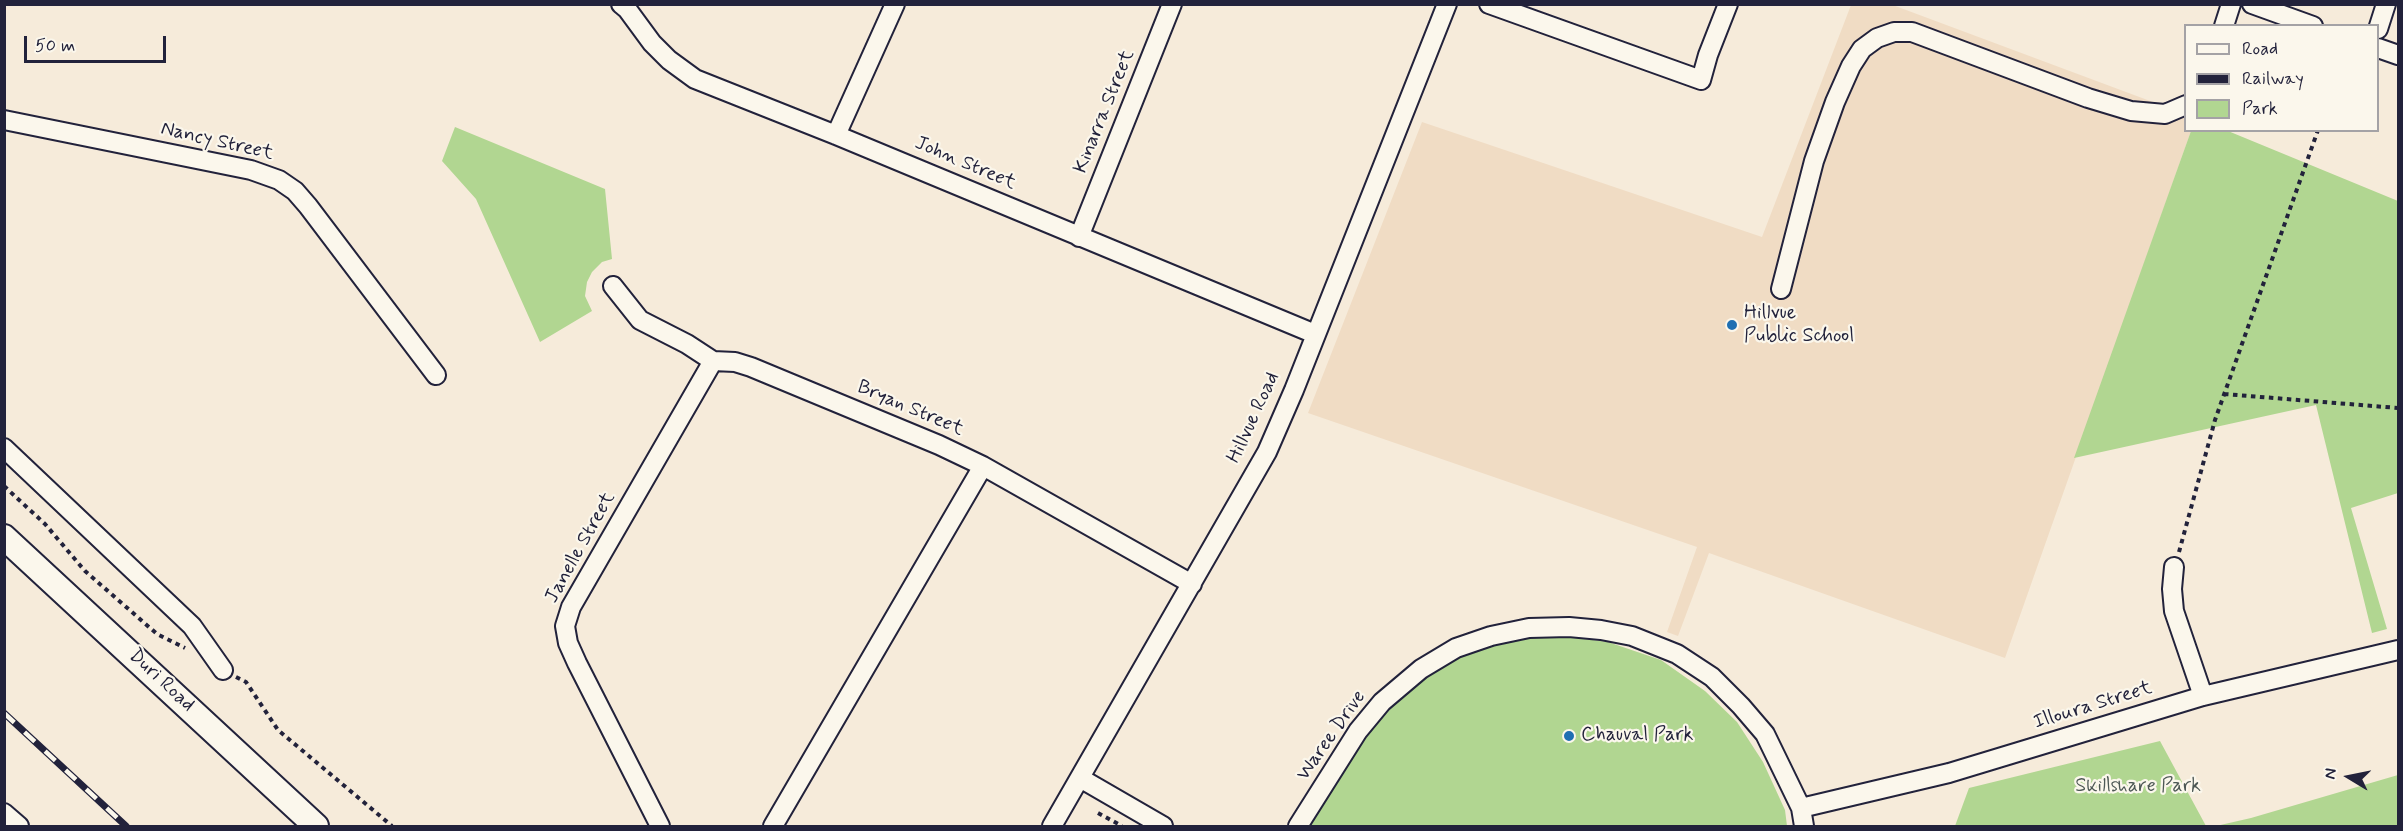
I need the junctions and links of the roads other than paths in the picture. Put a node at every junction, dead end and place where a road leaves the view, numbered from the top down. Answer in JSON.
{"nodes":[{"id":1,"x":895,"y":4,"type":"edge"},
{"id":2,"x":1172,"y":4,"type":"edge"},
{"id":3,"x":1447,"y":4,"type":"edge"},
{"id":4,"x":1489,"y":4,"type":"edge"},
{"id":5,"x":1728,"y":4,"type":"edge"},
{"id":6,"x":2231,"y":4,"type":"edge"},
{"id":7,"x":2253,"y":4,"type":"edge"},
{"id":8,"x":2386,"y":4,"type":"edge"},
{"id":9,"x":626,"y":6,"type":"edge"},
{"id":10,"x":2225,"y":24,"type":"edge"},
{"id":11,"x":2308,"y":24,"type":"edge"},
{"id":12,"x":2379,"y":26,"type":"edge"},
{"id":13,"x":2379,"y":48,"type":"edge"},
{"id":14,"x":2398,"y":55,"type":"edge"},
{"id":15,"x":2184,"y":106,"type":"edge"},
{"id":16,"x":4,"y":120,"type":"edge"},
{"id":17,"x":836,"y":135,"type":"junction"},
{"id":18,"x":1079,"y":237,"type":"junction"},
{"id":19,"x":613,"y":286,"type":"dead end"},
{"id":20,"x":1781,"y":289,"type":"dead end"},
{"id":21,"x":1315,"y":334,"type":"junction"},
{"id":22,"x":713,"y":361,"type":"junction"},
{"id":23,"x":436,"y":375,"type":"dead end"},
{"id":24,"x":4,"y":448,"type":"edge"},
{"id":25,"x":983,"y":466,"type":"junction"},
{"id":26,"x":4,"y":537,"type":"edge"},
{"id":27,"x":2174,"y":567,"type":"road end"},
{"id":28,"x":1192,"y":584,"type":"junction"},
{"id":29,"x":2398,"y":650,"type":"edge"},
{"id":30,"x":223,"y":670,"type":"road end"},
{"id":31,"x":2203,"y":696,"type":"junction"},
{"id":32,"x":1080,"y":778,"type":"junction"},
{"id":33,"x":1801,"y":808,"type":"junction"},
{"id":34,"x":4,"y":813,"type":"edge"},
{"id":35,"x":19,"y":826,"type":"edge"},
{"id":36,"x":316,"y":826,"type":"edge"},
{"id":37,"x":660,"y":826,"type":"edge"},
{"id":38,"x":772,"y":826,"type":"edge"},
{"id":39,"x":1052,"y":826,"type":"edge"},
{"id":40,"x":1162,"y":826,"type":"edge"},
{"id":41,"x":1298,"y":826,"type":"edge"},
{"id":42,"x":1804,"y":826,"type":"edge"}],
"edges":[{"from":1,"to":17,"type":"street"},
{"from":2,"to":18,"type":"street","name":"Kinarra Street"},
{"from":3,"to":21,"type":"street","name":"Hillvue Road"},
{"from":4,"to":5,"type":"street"},
{"from":6,"to":10,"type":"street"},
{"from":7,"to":11,"type":"street"},
{"from":8,"to":12,"type":"street"},
{"from":9,"to":17,"type":"street","name":"John Street"},
{"from":13,"to":14,"type":"street"},
{"from":15,"to":20,"type":"street"},
{"from":16,"to":23,"type":"street","name":"Nancy Street"},
{"from":17,"to":18,"type":"street","name":"John Street"},
{"from":18,"to":21,"type":"street","name":"John Street"},
{"from":19,"to":22,"type":"street","name":"Bryan Street"},
{"from":21,"to":28,"type":"street","name":"Hillvue Road"},
{"from":22,"to":25,"type":"street","name":"Bryan Street"},
{"from":22,"to":37,"type":"street","name":"Janelle Street"},
{"from":24,"to":30,"type":"street"},
{"from":25,"to":28,"type":"street","name":"Bryan Street"},
{"from":25,"to":38,"type":"street"},
{"from":26,"to":36,"type":"main road","name":"Duri Road"},
{"from":27,"to":31,"type":"street"},
{"from":28,"to":32,"type":"street","name":"Hillvue Road"},
{"from":29,"to":31,"type":"street","name":"Illoura Street"},
{"from":31,"to":33,"type":"street","name":"Illoura Street"},
{"from":32,"to":39,"type":"street","name":"Hillvue Road"},
{"from":32,"to":40,"type":"street"},
{"from":33,"to":41,"type":"street","name":"Waree Drive"},
{"from":33,"to":42,"type":"street","name":"Waree Drive"},
{"from":34,"to":35,"type":"street"}]}
